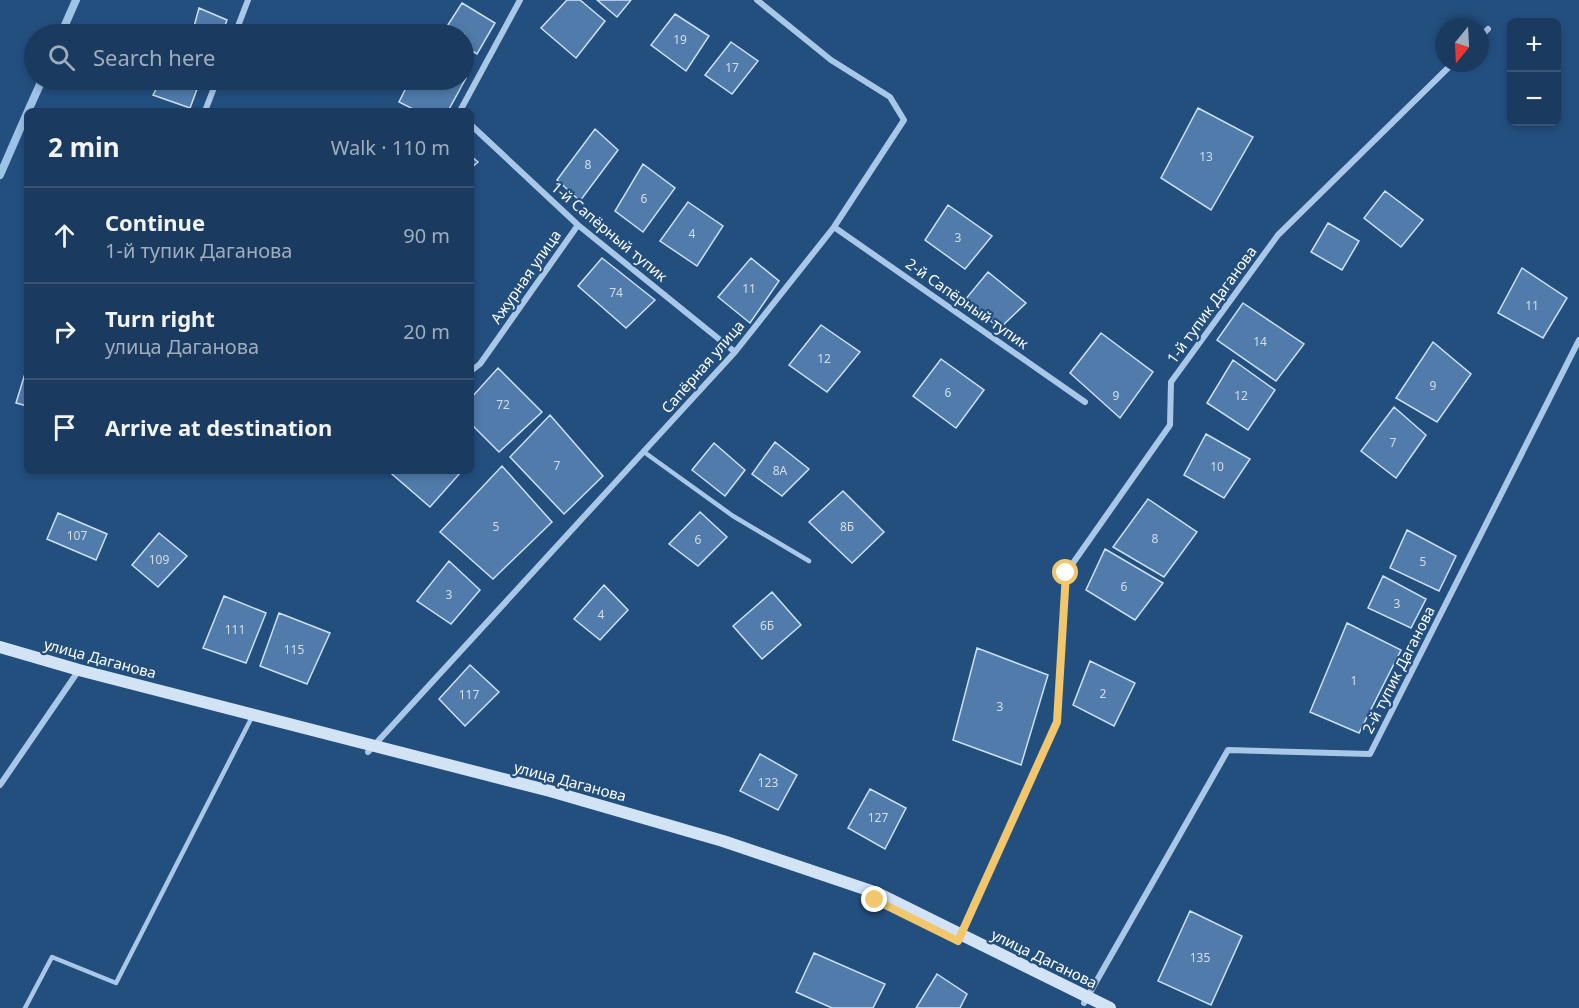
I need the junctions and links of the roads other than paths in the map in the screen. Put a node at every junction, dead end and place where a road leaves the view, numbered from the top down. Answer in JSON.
{"nodes":[{"id":1,"x":248,"y":0,"type":"edge"},
{"id":2,"x":520,"y":0,"type":"edge"},
{"id":3,"x":757,"y":0,"type":"edge"},
{"id":4,"x":239,"y":24,"type":"edge"},
{"id":5,"x":1444,"y":72,"type":"edge"},
{"id":6,"x":474,"y":85,"type":"edge"},
{"id":7,"x":213,"y":90,"type":"edge"},
{"id":8,"x":471,"y":90,"type":"edge"},
{"id":9,"x":206,"y":108,"type":"edge"},
{"id":10,"x":462,"y":108,"type":"edge"},
{"id":11,"x":474,"y":127,"type":"edge"},
{"id":12,"x":578,"y":225,"type":"junction"},
{"id":13,"x":834,"y":227,"type":"junction"},
{"id":14,"x":1579,"y":340,"type":"edge"},
{"id":15,"x":735,"y":352,"type":"junction"},
{"id":16,"x":474,"y":369,"type":"edge"},
{"id":17,"x":1085,"y":402,"type":"dead end"},
{"id":18,"x":644,"y":452,"type":"junction"},
{"id":19,"x":809,"y":561,"type":"dead end"},
{"id":20,"x":0,"y":647,"type":"edge"},
{"id":21,"x":0,"y":655,"type":"edge"},
{"id":22,"x":77,"y":674,"type":"junction"},
{"id":23,"x":252,"y":718,"type":"junction"},
{"id":24,"x":370,"y":749,"type":"junction"},
{"id":25,"x":0,"y":785,"type":"edge"},
{"id":26,"x":959,"y":938,"type":"junction"},
{"id":27,"x":1088,"y":1002,"type":"edge"},
{"id":28,"x":25,"y":1008,"type":"edge"},
{"id":29,"x":1110,"y":1008,"type":"edge"}],
"edges":[{"from":1,"to":4,"type":"street"},
{"from":2,"to":6,"type":"street"},
{"from":3,"to":13,"type":"street","name":"Сапёрная улица"},
{"from":5,"to":26,"type":"street","name":"1-й тупик Даганова"},
{"from":7,"to":9,"type":"street"},
{"from":8,"to":10,"type":"street"},
{"from":11,"to":12,"type":"street","name":"1-й Сапёрный тупик"},
{"from":12,"to":15,"type":"street","name":"1-й Сапёрный тупик"},
{"from":12,"to":16,"type":"street","name":"Ажурная улица"},
{"from":13,"to":15,"type":"street","name":"Сапёрная улица"},
{"from":13,"to":17,"type":"street","name":"2-й Сапёрный тупик"},
{"from":14,"to":27,"type":"street","name":"2-й тупик Даганова"},
{"from":15,"to":18,"type":"street","name":"Сапёрная улица"},
{"from":18,"to":19,"type":"lane"},
{"from":18,"to":24,"type":"street","name":"Сапёрная улица"},
{"from":20,"to":22,"type":"main road","name":"улица Даганова"},
{"from":21,"to":22,"type":"main road","name":"улица Даганова"},
{"from":22,"to":23,"type":"main road","name":"улица Даганова"},
{"from":22,"to":25,"type":"street"},
{"from":23,"to":24,"type":"main road","name":"улица Даганова"},
{"from":23,"to":28,"type":"lane"},
{"from":24,"to":26,"type":"main road","name":"улица Даганова"},
{"from":26,"to":27,"type":"main road","name":"улица Даганова"},
{"from":27,"to":29,"type":"main road","name":"улица Даганова"}]}
